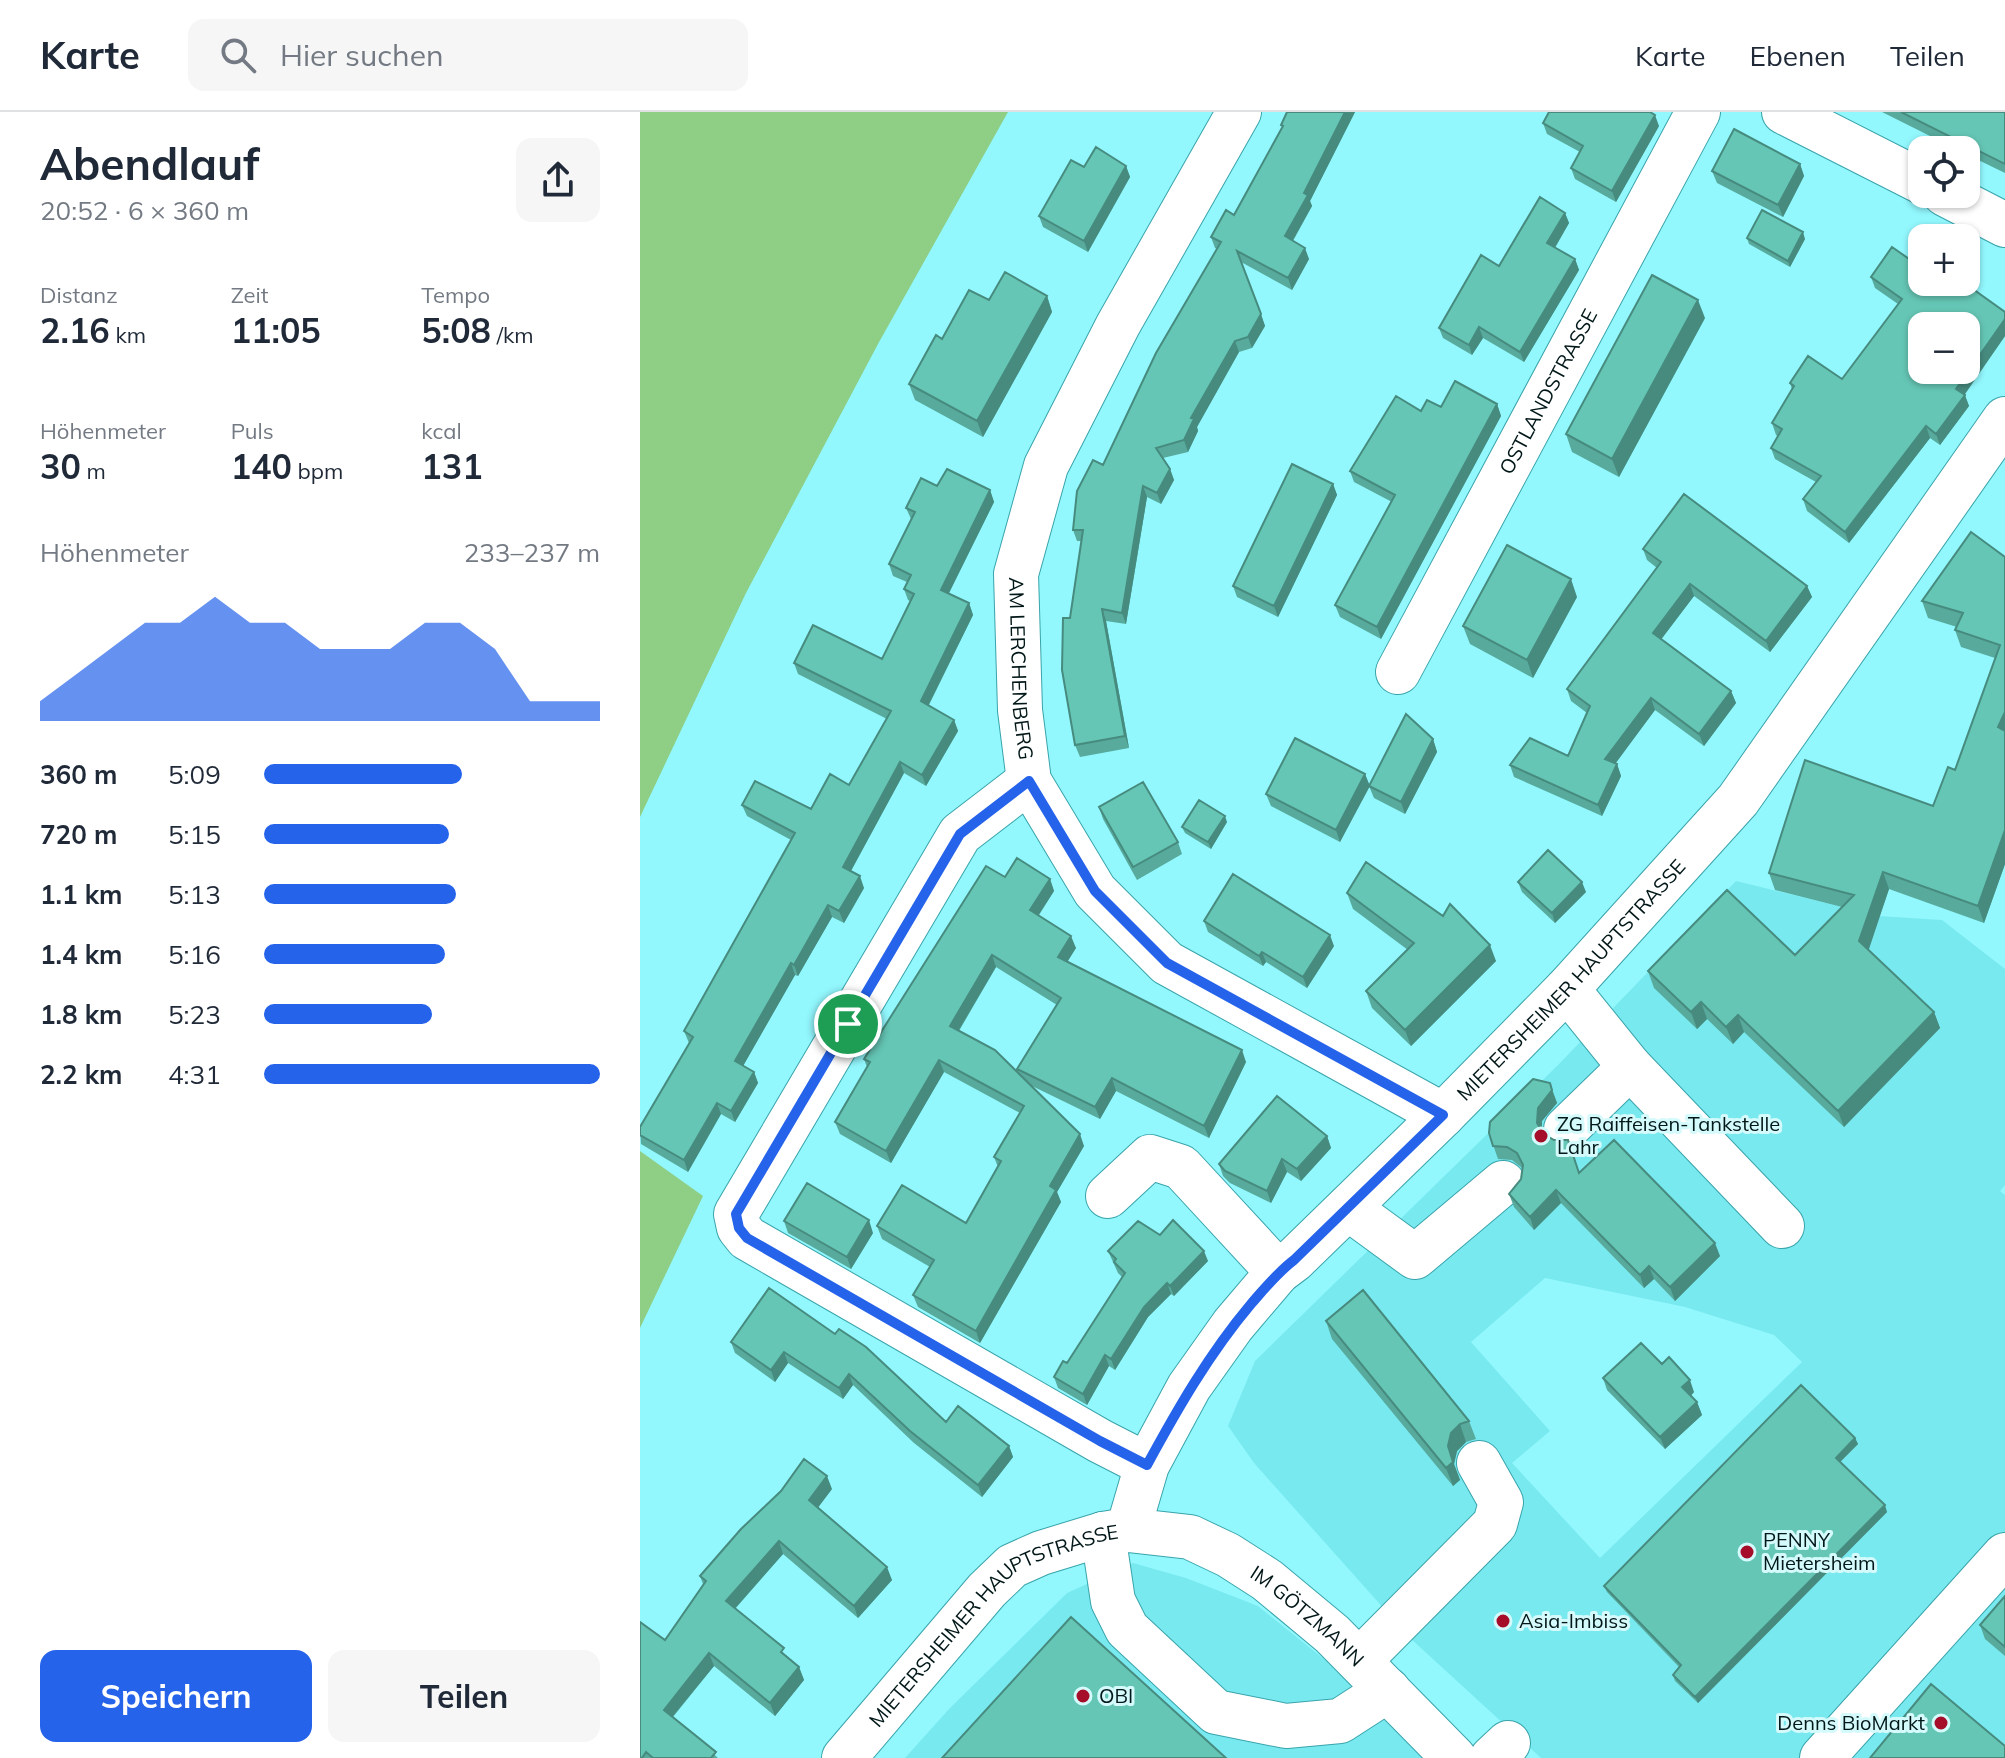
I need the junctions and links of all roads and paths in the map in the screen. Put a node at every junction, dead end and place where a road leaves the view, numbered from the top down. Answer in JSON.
{"nodes":[{"id":1,"x":1239,"y":112,"type":"edge"},
{"id":2,"x":1698,"y":112,"type":"edge"},
{"id":3,"x":1784,"y":112,"type":"edge"},
{"id":4,"x":1908,"y":175,"type":"edge"},
{"id":5,"x":1972,"y":208,"type":"edge"},
{"id":6,"x":2005,"y":225,"type":"edge"},
{"id":7,"x":2005,"y":419,"type":"edge"},
{"id":8,"x":1992,"y":460,"type":"edge"},
{"id":9,"x":1398,"y":672,"type":"dead end"},
{"id":10,"x":1029,"y":781,"type":"junction"},
{"id":11,"x":1567,"y":989,"type":"junction"},
{"id":12,"x":1630,"y":1067,"type":"junction"},
{"id":13,"x":1443,"y":1115,"type":"junction"},
{"id":14,"x":1574,"y":1134,"type":"dead end"},
{"id":15,"x":1108,"y":1196,"type":"dead end"},
{"id":16,"x":1497,"y":1199,"type":"dead end"},
{"id":17,"x":1348,"y":1208,"type":"junction"},
{"id":18,"x":1782,"y":1226,"type":"dead end"},
{"id":19,"x":1278,"y":1272,"type":"junction"},
{"id":20,"x":1479,"y":1463,"type":"dead end"},
{"id":21,"x":1147,"y":1465,"type":"junction"},
{"id":22,"x":1116,"y":1532,"type":"junction"},
{"id":23,"x":2005,"y":1555,"type":"edge"},
{"id":24,"x":1374,"y":1675,"type":"junction"},
{"id":25,"x":844,"y":1758,"type":"edge"},
{"id":26,"x":1454,"y":1758,"type":"edge"},
{"id":27,"x":1822,"y":1758,"type":"edge"}],
"edges":[{"from":1,"to":10,"type":"street","name":"AM LERCHENBERG"},
{"from":2,"to":9,"type":"street","name":"OSTLANDSTRASSE"},
{"from":3,"to":4,"type":"street"},
{"from":5,"to":6,"type":"street"},
{"from":7,"to":8,"type":"street","name":"MIETERSHEIMER HAUPTSTRASSE"},
{"from":8,"to":11,"type":"street","name":"MIETERSHEIMER HAUPTSTRASSE"},
{"from":10,"to":13,"type":"street","name":"AM LERCHENBERG"},
{"from":10,"to":21,"type":"street"},
{"from":11,"to":12,"type":"street"},
{"from":11,"to":13,"type":"street","name":"MIETERSHEIMER HAUPTSTRASSE"},
{"from":12,"to":14,"type":"street"},
{"from":12,"to":18,"type":"street"},
{"from":13,"to":17,"type":"street","name":"MIETERSHEIMER HAUPTSTRASSE"},
{"from":15,"to":19,"type":"street"},
{"from":16,"to":17,"type":"street"},
{"from":17,"to":19,"type":"street","name":"MIETERSHEIMER HAUPTSTRASSE"},
{"from":19,"to":21,"type":"street","name":"MIETERSHEIMER HAUPTSTRASSE"},
{"from":20,"to":24,"type":"street"},
{"from":21,"to":22,"type":"street","name":"MIETERSHEIMER HAUPTSTRASSE"},
{"from":22,"to":24,"type":"street","name":"IM GÖTZMANN"},
{"from":22,"to":24,"type":"street"},
{"from":22,"to":25,"type":"street","name":"MIETERSHEIMER HAUPTSTRASSE"},
{"from":23,"to":27,"type":"street"},
{"from":24,"to":26,"type":"street","name":"IM GÖTZMANN"}]}
